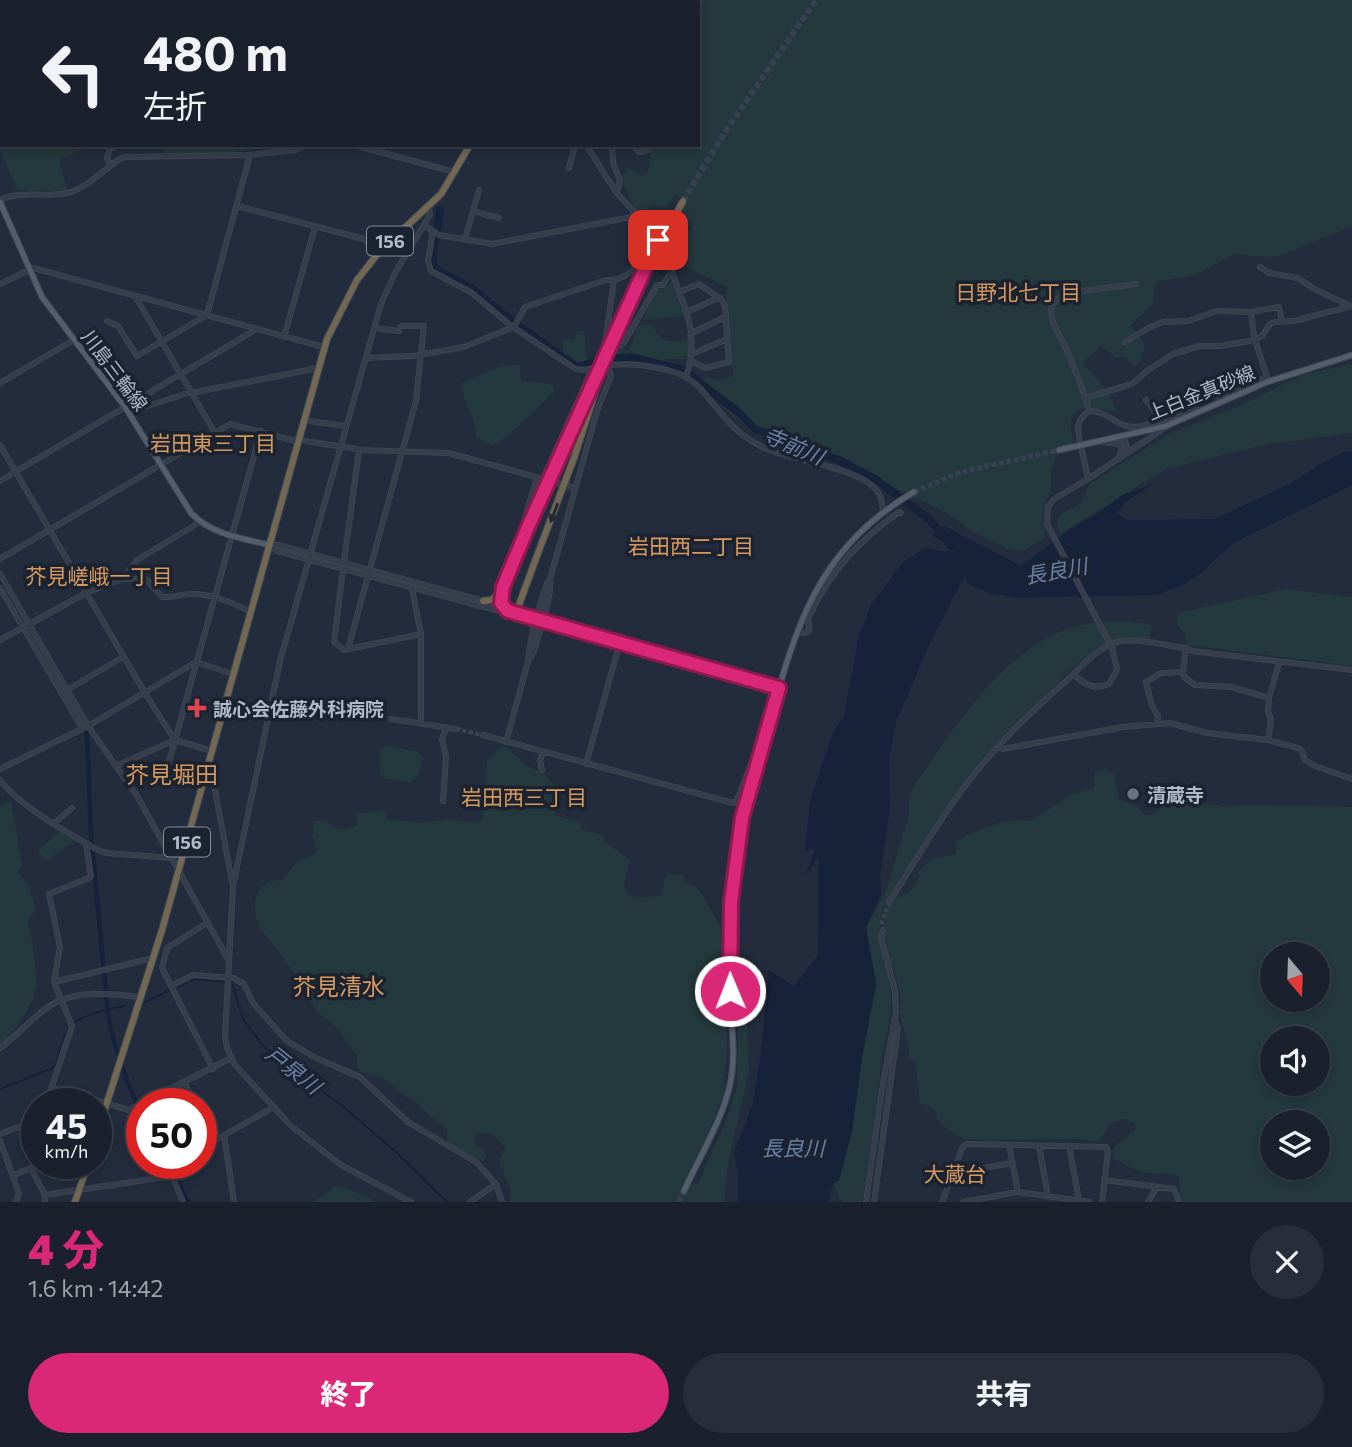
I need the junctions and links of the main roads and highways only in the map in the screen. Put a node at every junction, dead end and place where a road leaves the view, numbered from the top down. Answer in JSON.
{"nodes":[{"id":1,"x":469,"y":147,"type":"edge"},
{"id":2,"x":0,"y":201,"type":"edge"},
{"id":3,"x":1352,"y":355,"type":"edge"},
{"id":4,"x":1059,"y":450,"type":"tunnel mouth"},
{"id":5,"x":912,"y":494,"type":"tunnel mouth"},
{"id":6,"x":270,"y":545,"type":"junction"},
{"id":7,"x":503,"y":587,"type":"junction"},
{"id":8,"x":483,"y":601,"type":"road end"},
{"id":9,"x":112,"y":1088,"type":"edge"},
{"id":10,"x":83,"y":1179,"type":"edge"},
{"id":11,"x":684,"y":1191,"type":"tunnel mouth"},
{"id":12,"x":75,"y":1202,"type":"edge"}],
"edges":[{"from":1,"to":6,"type":"highway","number":"156"},
{"from":2,"to":6,"type":"main road","name":"川島三輪線"},
{"from":3,"to":4,"type":"main road","name":"上白金真砂線"},
{"from":5,"to":11,"type":"main road"},
{"from":6,"to":9,"type":"highway","number":"156"},
{"from":7,"to":7,"type":"highway","one_way":true,"bridge":true},
{"from":7,"to":8,"type":"highway"},
{"from":10,"to":12,"type":"highway"}]}
